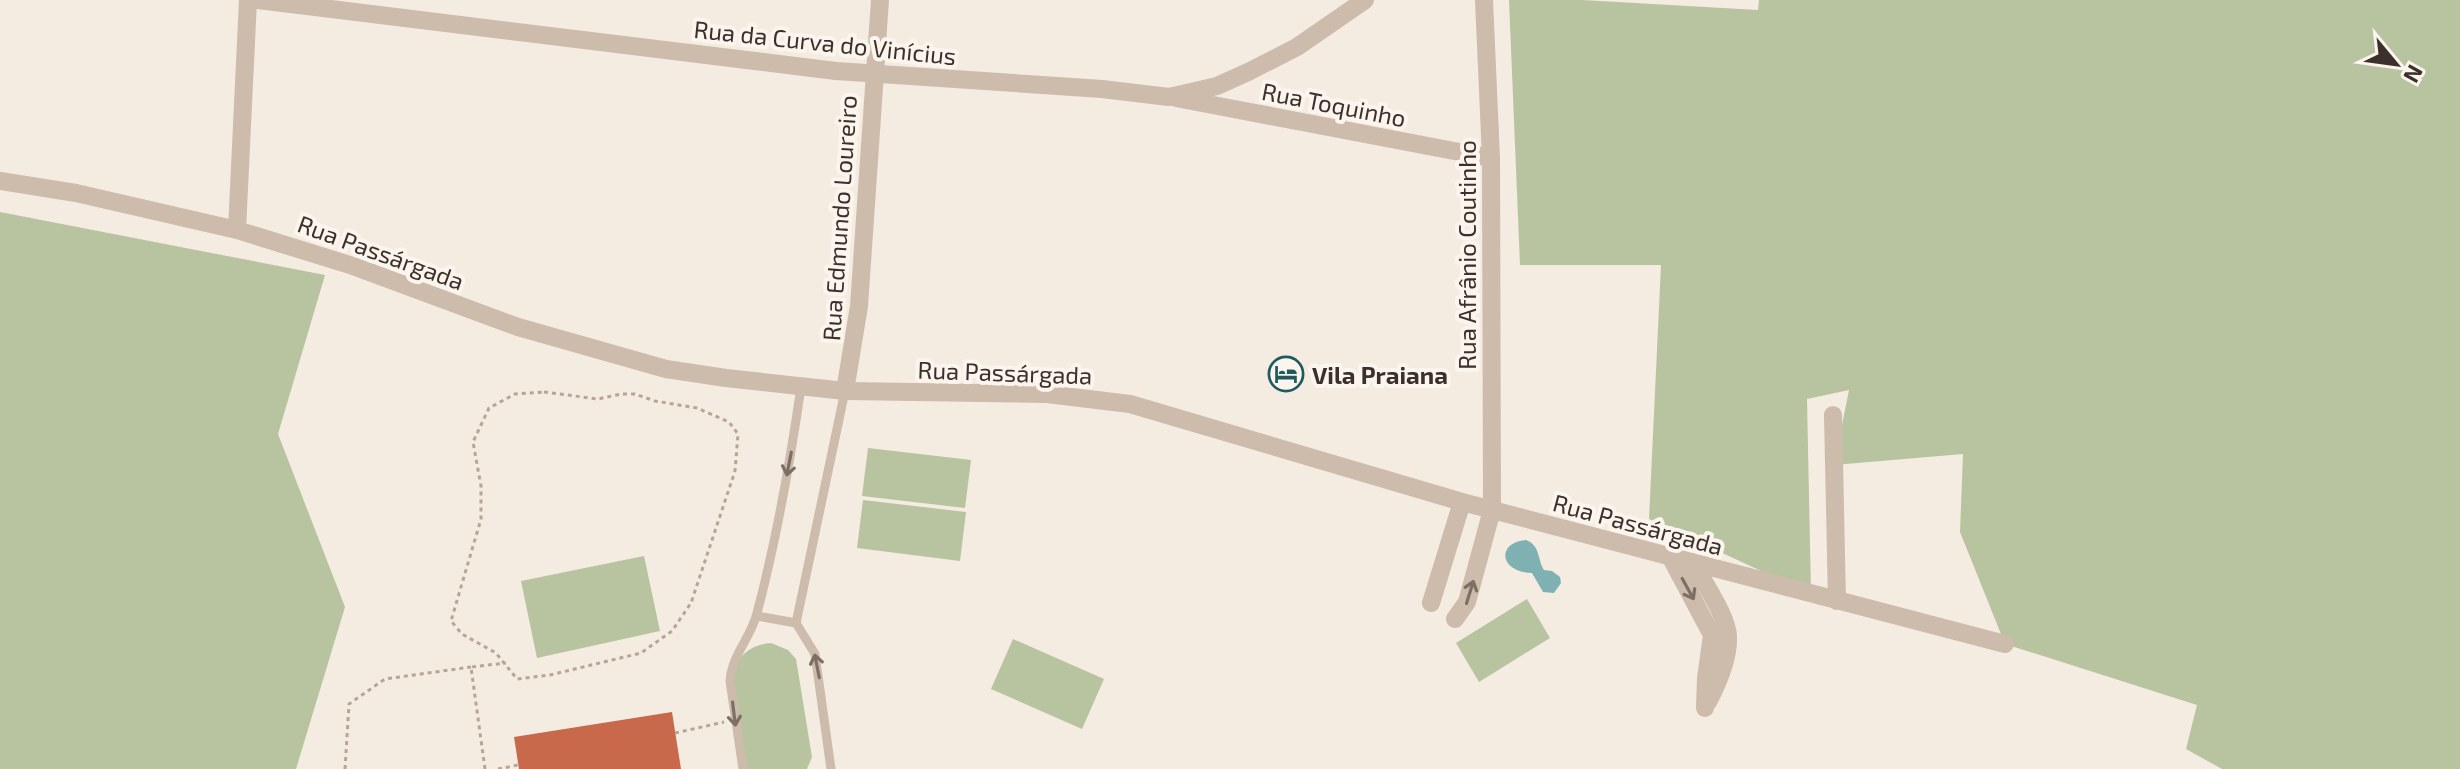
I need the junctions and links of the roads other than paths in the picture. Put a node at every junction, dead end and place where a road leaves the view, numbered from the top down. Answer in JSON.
{"nodes":[{"id":1,"x":248,"y":0,"type":"edge"},
{"id":2,"x":258,"y":0,"type":"edge"},
{"id":3,"x":880,"y":0,"type":"edge"},
{"id":4,"x":1365,"y":0,"type":"edge"},
{"id":5,"x":1484,"y":0,"type":"edge"},
{"id":6,"x":874,"y":74,"type":"junction"},
{"id":7,"x":1169,"y":97,"type":"junction"},
{"id":8,"x":1491,"y":158,"type":"junction"},
{"id":9,"x":0,"y":181,"type":"edge"},
{"id":10,"x":237,"y":230,"type":"junction"},
{"id":11,"x":801,"y":387,"type":"junction"},
{"id":12,"x":845,"y":391,"type":"junction"},
{"id":13,"x":1833,"y":415,"type":"dead end"},
{"id":14,"x":1462,"y":502,"type":"junction"},
{"id":15,"x":1492,"y":510,"type":"junction"},
{"id":16,"x":1671,"y":558,"type":"junction"},
{"id":17,"x":1694,"y":564,"type":"junction"},
{"id":18,"x":1837,"y":601,"type":"junction"},
{"id":19,"x":1431,"y":603,"type":"dead end"},
{"id":20,"x":757,"y":616,"type":"junction"},
{"id":21,"x":1455,"y":619,"type":"dead end"},
{"id":22,"x":796,"y":623,"type":"junction"},
{"id":23,"x":2005,"y":644,"type":"dead end"},
{"id":24,"x":743,"y":769,"type":"edge"},
{"id":25,"x":831,"y":769,"type":"edge"}],
"edges":[{"from":1,"to":10,"type":"street"},
{"from":2,"to":6,"type":"street","name":"Rua da Curva do Vinícius"},
{"from":3,"to":6,"type":"street","name":"Rua Edmundo Loureiro"},
{"from":4,"to":7,"type":"street","name":"Rua da Curva do Vinícius"},
{"from":5,"to":8,"type":"street","name":"Rua Afrânio Coutinho"},
{"from":6,"to":7,"type":"street","name":"Rua da Curva do Vinícius"},
{"from":6,"to":12,"type":"street","name":"Rua Edmundo Loureiro"},
{"from":7,"to":8,"type":"street","name":"Rua Toquinho"},
{"from":8,"to":15,"type":"street","name":"Rua Afrânio Coutinho"},
{"from":9,"to":10,"type":"street","name":"Rua Passárgada"},
{"from":10,"to":11,"type":"street","name":"Rua Passárgada"},
{"from":11,"to":12,"type":"street","name":"Rua Passárgada"},
{"from":11,"to":20,"type":"lane","one_way":true},
{"from":12,"to":14,"type":"street","name":"Rua Passárgada"},
{"from":12,"to":22,"type":"lane"},
{"from":13,"to":18,"type":"street"},
{"from":14,"to":15,"type":"street","name":"Rua Passárgada"},
{"from":14,"to":19,"type":"street"},
{"from":15,"to":16,"type":"street","name":"Rua Passárgada"},
{"from":21,"to":15,"type":"street","name":"Rua Afrânio Coutinho","one_way":true},
{"from":16,"to":17,"type":"street","name":"Rua Passárgada"},
{"from":16,"to":17,"type":"street","one_way":true},
{"from":17,"to":18,"type":"street","name":"Rua Passárgada"},
{"from":18,"to":23,"type":"street","name":"Rua Passárgada"},
{"from":20,"to":22,"type":"lane"},
{"from":20,"to":24,"type":"lane","one_way":true},
{"from":25,"to":22,"type":"lane","one_way":true}]}
